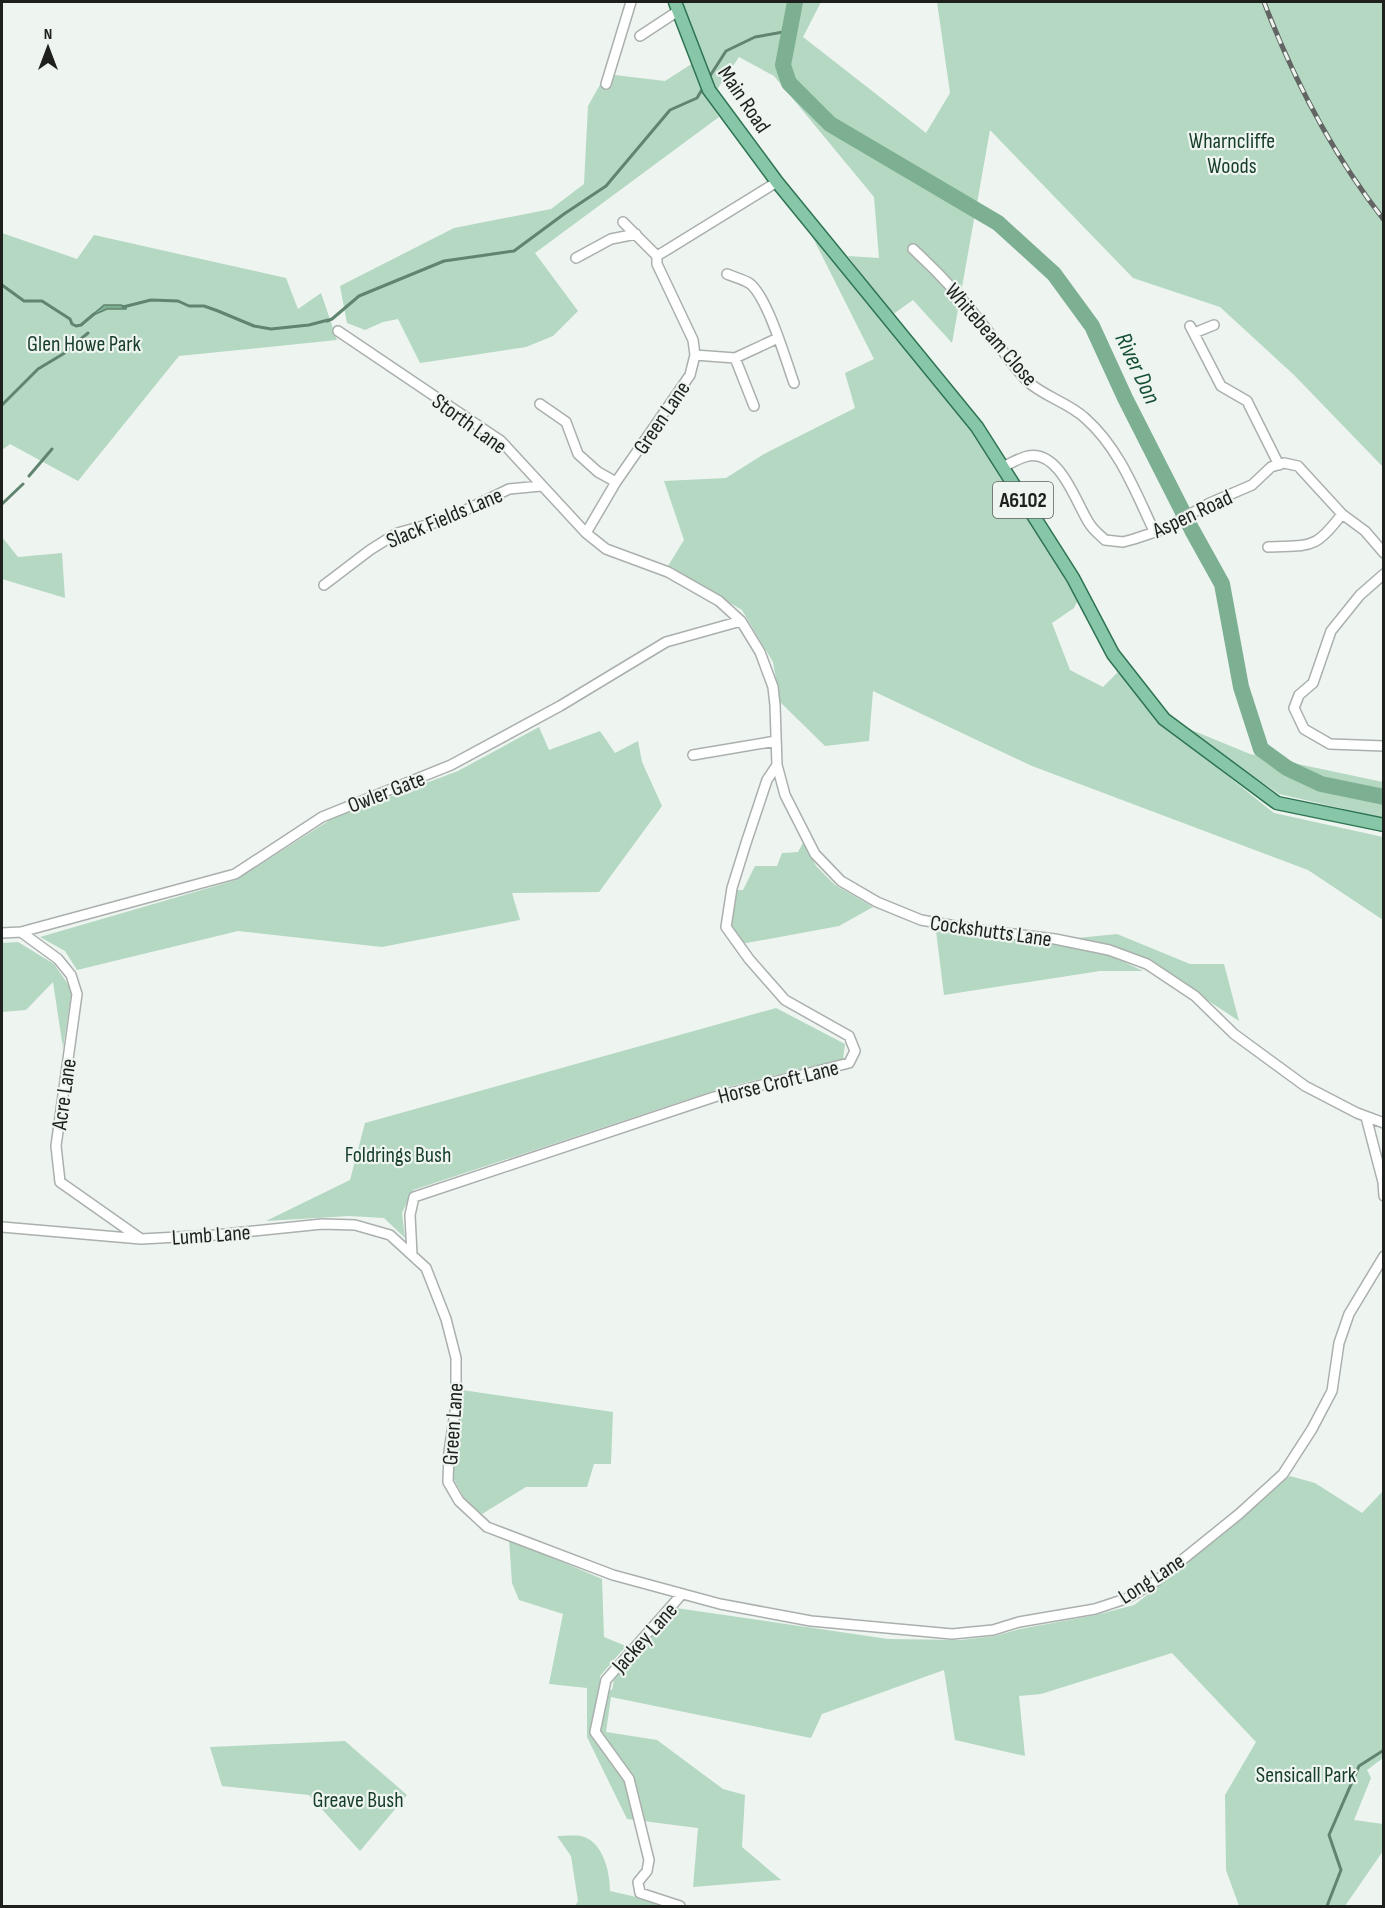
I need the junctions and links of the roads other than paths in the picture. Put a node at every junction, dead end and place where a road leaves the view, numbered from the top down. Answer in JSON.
{"nodes":[{"id":1,"x":631,"y":2,"type":"edge"},
{"id":2,"x":676,"y":6,"type":"edge"},
{"id":3,"x":640,"y":36,"type":"dead end"},
{"id":4,"x":606,"y":84,"type":"dead end"},
{"id":5,"x":777,"y":182,"type":"junction"},
{"id":6,"x":623,"y":222,"type":"dead end"},
{"id":7,"x":636,"y":234,"type":"junction"},
{"id":8,"x":913,"y":249,"type":"dead end"},
{"id":9,"x":657,"y":256,"type":"junction"},
{"id":10,"x":576,"y":258,"type":"dead end"},
{"id":11,"x":727,"y":274,"type":"dead end"},
{"id":12,"x":1214,"y":325,"type":"dead end"},
{"id":13,"x":338,"y":332,"type":"dead end"},
{"id":14,"x":778,"y":338,"type":"junction"},
{"id":15,"x":695,"y":355,"type":"junction"},
{"id":16,"x":735,"y":358,"type":"junction"},
{"id":17,"x":794,"y":382,"type":"dead end"},
{"id":18,"x":540,"y":404,"type":"dead end"},
{"id":19,"x":754,"y":406,"type":"dead end"},
{"id":20,"x":1279,"y":465,"type":"junction"},
{"id":21,"x":1002,"y":467,"type":"junction"},
{"id":22,"x":616,"y":482,"type":"junction"},
{"id":23,"x":541,"y":486,"type":"junction"},
{"id":24,"x":1342,"y":514,"type":"junction"},
{"id":25,"x":1154,"y":531,"type":"junction"},
{"id":26,"x":585,"y":532,"type":"junction"},
{"id":27,"x":1268,"y":547,"type":"dead end"},
{"id":28,"x":1383,"y":553,"type":"edge"},
{"id":29,"x":1383,"y":574,"type":"edge"},
{"id":30,"x":324,"y":585,"type":"dead end"},
{"id":31,"x":741,"y":621,"type":"junction"},
{"id":32,"x":776,"y":741,"type":"junction"},
{"id":33,"x":1383,"y":746,"type":"edge"},
{"id":34,"x":693,"y":755,"type":"dead end"},
{"id":35,"x":777,"y":765,"type":"junction"},
{"id":36,"x":1383,"y":825,"type":"edge"},
{"id":37,"x":21,"y":932,"type":"junction"},
{"id":38,"x":2,"y":933,"type":"edge"},
{"id":39,"x":1366,"y":1117,"type":"junction"},
{"id":40,"x":1383,"y":1123,"type":"edge"},
{"id":41,"x":1383,"y":1196,"type":"edge"},
{"id":42,"x":2,"y":1227,"type":"edge"},
{"id":43,"x":141,"y":1239,"type":"junction"},
{"id":44,"x":412,"y":1255,"type":"junction"},
{"id":45,"x":1383,"y":1256,"type":"edge"},
{"id":46,"x":682,"y":1594,"type":"junction"},
{"id":47,"x":680,"y":1906,"type":"edge"}],
"edges":[{"from":1,"to":4,"type":"street"},
{"from":2,"to":3,"type":"street"},
{"from":2,"to":5,"type":"main road","name":"Main Road","number":"A6102"},
{"from":5,"to":9,"type":"street"},
{"from":5,"to":21,"type":"main road","number":"A6102"},
{"from":6,"to":7,"type":"street"},
{"from":7,"to":9,"type":"street"},
{"from":7,"to":10,"type":"street"},
{"from":8,"to":25,"type":"street","name":"Whitebeam Close"},
{"from":9,"to":15,"type":"street","name":"Green Lane"},
{"from":11,"to":14,"type":"street"},
{"from":12,"to":20,"type":"street"},
{"from":13,"to":23,"type":"street","name":"Storth Lane"},
{"from":14,"to":16,"type":"street"},
{"from":14,"to":17,"type":"street"},
{"from":15,"to":16,"type":"street"},
{"from":15,"to":22,"type":"street","name":"Green Lane"},
{"from":16,"to":19,"type":"street"},
{"from":18,"to":22,"type":"street"},
{"from":20,"to":24,"type":"street"},
{"from":20,"to":25,"type":"street","name":"Aspen Road"},
{"from":21,"to":25,"type":"street","name":"Aspen Road"},
{"from":21,"to":36,"type":"main road","number":"A6102"},
{"from":22,"to":26,"type":"street","name":"Green Lane"},
{"from":23,"to":26,"type":"street","name":"Storth Lane"},
{"from":23,"to":30,"type":"street","name":"Slack Fields Lane"},
{"from":24,"to":27,"type":"street"},
{"from":24,"to":28,"type":"street"},
{"from":26,"to":31,"type":"street"},
{"from":29,"to":33,"type":"street"},
{"from":31,"to":32,"type":"street","name":"Cockshutts Lane"},
{"from":31,"to":37,"type":"street","name":"Owler Gate"},
{"from":32,"to":34,"type":"street"},
{"from":32,"to":35,"type":"street","name":"Cockshutts Lane"},
{"from":35,"to":39,"type":"street","name":"Cockshutts Lane"},
{"from":35,"to":44,"type":"street","name":"Horse Croft Lane"},
{"from":37,"to":38,"type":"street","name":"Owler Gate"},
{"from":37,"to":43,"type":"street","name":"Acre Lane"},
{"from":39,"to":40,"type":"street","name":"Cockshutts Lane"},
{"from":39,"to":41,"type":"street"},
{"from":42,"to":43,"type":"street","name":"Lumb Lane"},
{"from":43,"to":44,"type":"street","name":"Lumb Lane"},
{"from":44,"to":46,"type":"street","name":"Green Lane"},
{"from":45,"to":46,"type":"street","name":"Long Lane"},
{"from":46,"to":47,"type":"street","name":"Jackey Lane"}]}
